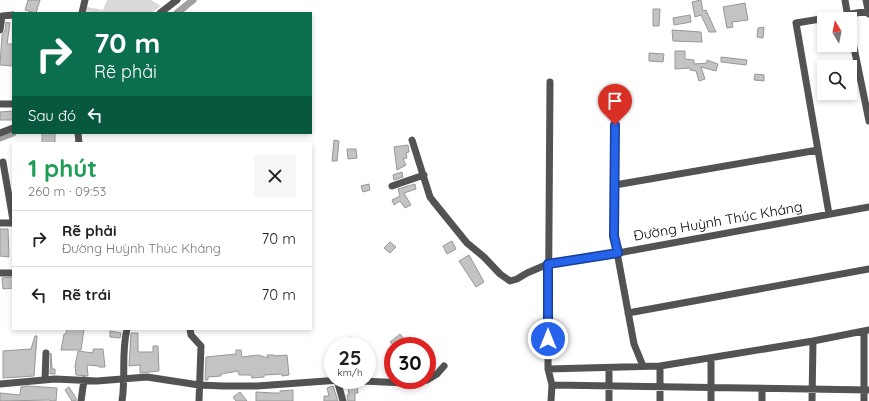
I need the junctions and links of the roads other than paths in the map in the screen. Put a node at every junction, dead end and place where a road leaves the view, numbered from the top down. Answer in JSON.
{"nodes":[{"id":1,"x":85,"y":0,"type":"edge"},
{"id":2,"x":177,"y":0,"type":"edge"},
{"id":3,"x":845,"y":0,"type":"edge"},
{"id":4,"x":866,"y":0,"type":"edge"},
{"id":5,"x":82,"y":12,"type":"edge"},
{"id":6,"x":161,"y":12,"type":"edge"},
{"id":7,"x":847,"y":12,"type":"edge"},
{"id":8,"x":869,"y":12,"type":"edge"},
{"id":9,"x":12,"y":15,"type":"edge"},
{"id":10,"x":857,"y":15,"type":"edge"},
{"id":11,"x":817,"y":21,"type":"edge"},
{"id":12,"x":0,"y":30,"type":"edge"},
{"id":13,"x":855,"y":52,"type":"edge"},
{"id":14,"x":550,"y":82,"type":"dead end"},
{"id":15,"x":0,"y":104,"type":"edge"},
{"id":16,"x":12,"y":104,"type":"edge"},
{"id":17,"x":869,"y":121,"type":"edge"},
{"id":18,"x":615,"y":125,"type":"dead end"},
{"id":19,"x":12,"y":128,"type":"edge"},
{"id":20,"x":0,"y":134,"type":"edge"},
{"id":21,"x":412,"y":140,"type":"dead end"},
{"id":22,"x":818,"y":150,"type":"junction"},
{"id":23,"x":3,"y":162,"type":"dead end"},
{"id":24,"x":424,"y":175,"type":"junction"},
{"id":25,"x":615,"y":185,"type":"junction"},
{"id":26,"x":392,"y":186,"type":"dead end"},
{"id":27,"x":869,"y":207,"type":"edge"},
{"id":28,"x":829,"y":214,"type":"junction"},
{"id":29,"x":12,"y":216,"type":"edge"},
{"id":30,"x":12,"y":222,"type":"edge"},
{"id":31,"x":0,"y":223,"type":"edge"},
{"id":32,"x":618,"y":253,"type":"junction"},
{"id":33,"x":548,"y":264,"type":"junction"},
{"id":34,"x":869,"y":269,"type":"edge"},
{"id":35,"x":0,"y":273,"type":"edge"},
{"id":36,"x":10,"y":273,"type":"dead end"},
{"id":37,"x":628,"y":313,"type":"junction"},
{"id":38,"x":128,"y":330,"type":"edge"},
{"id":39,"x":190,"y":330,"type":"edge"},
{"id":40,"x":866,"y":331,"type":"edge"},
{"id":41,"x":813,"y":341,"type":"junction"},
{"id":42,"x":46,"y":353,"type":"dead end"},
{"id":43,"x":711,"y":358,"type":"junction"},
{"id":44,"x":444,"y":366,"type":"dead end"},
{"id":45,"x":643,"y":366,"type":"junction"},
{"id":46,"x":660,"y":366,"type":"junction"},
{"id":47,"x":609,"y":368,"type":"junction"},
{"id":48,"x":548,"y":369,"type":"junction"},
{"id":49,"x":436,"y":375,"type":"edge"},
{"id":50,"x":124,"y":379,"type":"junction"},
{"id":51,"x":45,"y":380,"type":"junction"},
{"id":52,"x":84,"y":380,"type":"junction"},
{"id":53,"x":324,"y":381,"type":"edge"},
{"id":54,"x":0,"y":384,"type":"edge"},
{"id":55,"x":199,"y":385,"type":"junction"},
{"id":56,"x":552,"y":385,"type":"junction"},
{"id":57,"x":610,"y":386,"type":"junction"},
{"id":58,"x":660,"y":387,"type":"junction"},
{"id":59,"x":712,"y":387,"type":"junction"},
{"id":60,"x":340,"y":389,"type":"edge"},
{"id":61,"x":762,"y":389,"type":"junction"},
{"id":62,"x":812,"y":389,"type":"junction"},
{"id":63,"x":866,"y":390,"type":"edge"},
{"id":64,"x":81,"y":401,"type":"edge"},
{"id":65,"x":122,"y":401,"type":"edge"},
{"id":66,"x":199,"y":401,"type":"edge"},
{"id":67,"x":343,"y":401,"type":"edge"},
{"id":68,"x":551,"y":401,"type":"edge"},
{"id":69,"x":609,"y":401,"type":"edge"},
{"id":70,"x":660,"y":401,"type":"edge"},
{"id":71,"x":711,"y":401,"type":"edge"},
{"id":72,"x":762,"y":401,"type":"edge"},
{"id":73,"x":812,"y":401,"type":"edge"},
{"id":74,"x":864,"y":401,"type":"edge"}],
"edges":[{"from":1,"to":5,"type":"street"},
{"from":2,"to":6,"type":"street"},
{"from":3,"to":7,"type":"street"},
{"from":4,"to":8,"type":"street"},
{"from":8,"to":10,"type":"street"},
{"from":9,"to":12,"type":"street"},
{"from":11,"to":22,"type":"street"},
{"from":13,"to":17,"type":"street"},
{"from":14,"to":33,"type":"street"},
{"from":15,"to":16,"type":"street"},
{"from":18,"to":25,"type":"street"},
{"from":19,"to":20,"type":"street"},
{"from":21,"to":24,"type":"street"},
{"from":22,"to":25,"type":"street"},
{"from":22,"to":28,"type":"street"},
{"from":23,"to":29,"type":"street"},
{"from":24,"to":26,"type":"street"},
{"from":24,"to":33,"type":"street","name":"Đường Huỳnh Thúc Kháng"},
{"from":25,"to":32,"type":"street"},
{"from":27,"to":28,"type":"street","name":"Đường Huỳnh Thúc Kháng"},
{"from":28,"to":32,"type":"street","name":"Đường Huỳnh Thúc Kháng"},
{"from":30,"to":31,"type":"street"},
{"from":32,"to":33,"type":"street","name":"Đường Huỳnh Thúc Kháng"},
{"from":32,"to":37,"type":"street"},
{"from":33,"to":48,"type":"street"},
{"from":34,"to":37,"type":"street"},
{"from":35,"to":36,"type":"street"},
{"from":37,"to":45,"type":"street"},
{"from":38,"to":50,"type":"street"},
{"from":39,"to":55,"type":"street"},
{"from":40,"to":41,"type":"street"},
{"from":40,"to":63,"type":"street"},
{"from":41,"to":43,"type":"street"},
{"from":41,"to":62,"type":"street"},
{"from":42,"to":51,"type":"street"},
{"from":43,"to":46,"type":"street"},
{"from":43,"to":59,"type":"street"},
{"from":44,"to":49,"type":"street"},
{"from":45,"to":46,"type":"street"},
{"from":45,"to":47,"type":"street"},
{"from":46,"to":58,"type":"street"},
{"from":47,"to":48,"type":"street"},
{"from":47,"to":57,"type":"street"},
{"from":48,"to":56,"type":"street"},
{"from":50,"to":52,"type":"street"},
{"from":50,"to":55,"type":"street"},
{"from":50,"to":65,"type":"street"},
{"from":51,"to":52,"type":"street"},
{"from":51,"to":54,"type":"street"},
{"from":52,"to":64,"type":"street"},
{"from":53,"to":55,"type":"street"},
{"from":55,"to":66,"type":"street"},
{"from":56,"to":57,"type":"street"},
{"from":56,"to":68,"type":"street"},
{"from":57,"to":58,"type":"street"},
{"from":57,"to":69,"type":"street"},
{"from":58,"to":59,"type":"street"},
{"from":58,"to":70,"type":"street"},
{"from":59,"to":61,"type":"street"},
{"from":59,"to":71,"type":"street"},
{"from":60,"to":67,"type":"street"},
{"from":61,"to":62,"type":"street"},
{"from":61,"to":72,"type":"street"},
{"from":62,"to":63,"type":"street"},
{"from":62,"to":73,"type":"street"},
{"from":63,"to":74,"type":"street"}]}
